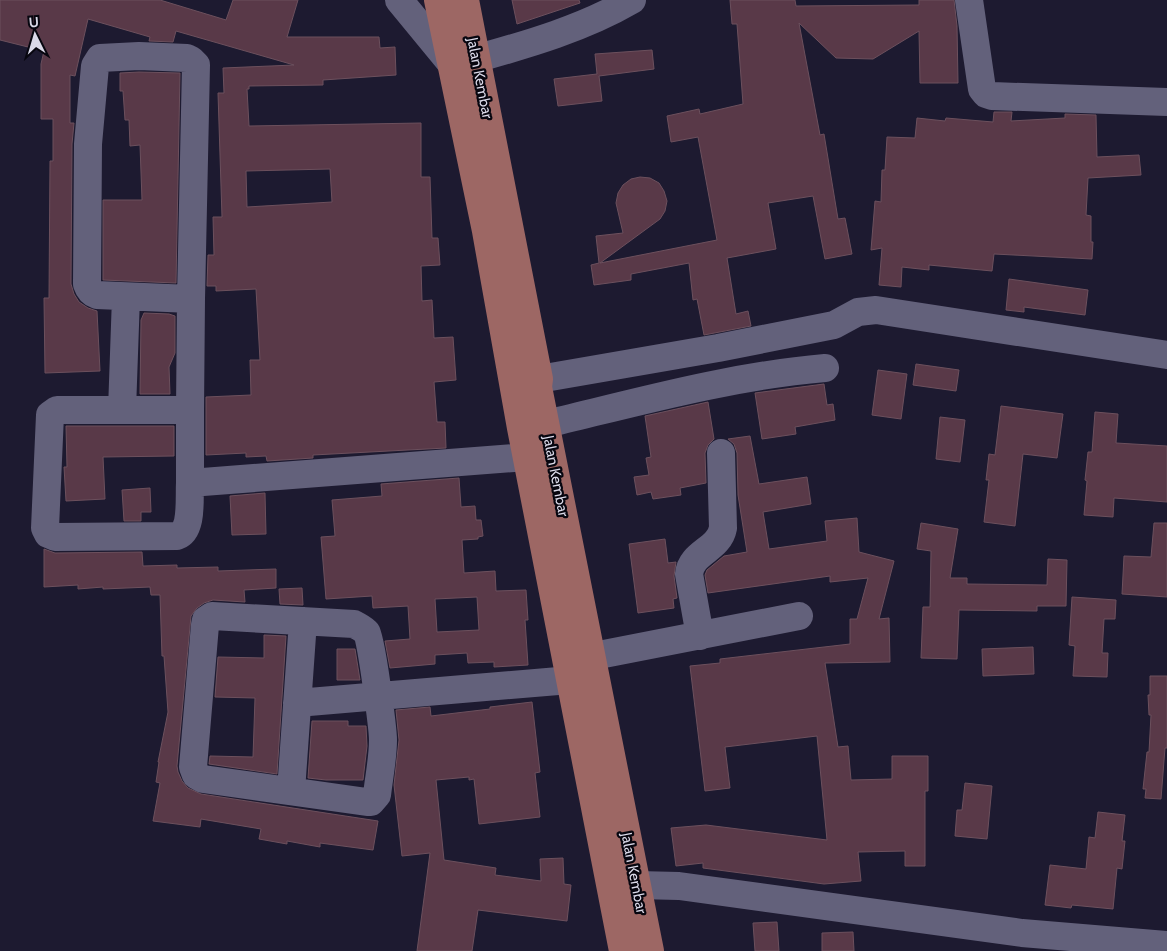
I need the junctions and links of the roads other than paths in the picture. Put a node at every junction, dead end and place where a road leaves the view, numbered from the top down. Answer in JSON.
{"nodes":[{"id":1,"x":399,"y":0,"type":"edge"},
{"id":2,"x":438,"y":0,"type":"edge"},
{"id":3,"x":465,"y":0,"type":"edge"},
{"id":4,"x":632,"y":0,"type":"edge"},
{"id":5,"x":969,"y":0,"type":"edge"},
{"id":6,"x":463,"y":61,"type":"junction"},
{"id":7,"x":1167,"y":102,"type":"edge"},
{"id":8,"x":126,"y":297,"type":"junction"},
{"id":9,"x":191,"y":299,"type":"junction"},
{"id":10,"x":1167,"y":355,"type":"edge"},
{"id":11,"x":825,"y":368,"type":"dead end"},
{"id":12,"x":534,"y":405,"type":"junction"},
{"id":13,"x":122,"y":410,"type":"junction"},
{"id":14,"x":190,"y":410,"type":"junction"},
{"id":15,"x":720,"y":453,"type":"dead end"},
{"id":16,"x":527,"y":458,"type":"junction"},
{"id":17,"x":190,"y":483,"type":"junction"},
{"id":18,"x":799,"y":616,"type":"dead end"},
{"id":19,"x":303,"y":621,"type":"junction"},
{"id":20,"x":700,"y":636,"type":"junction"},
{"id":21,"x":588,"y":666,"type":"junction"},
{"id":22,"x":377,"y":697,"type":"junction"},
{"id":23,"x":297,"y":703,"type":"junction"},
{"id":24,"x":291,"y":791,"type":"junction"},
{"id":25,"x":657,"y":885,"type":"junction"},
{"id":26,"x":1167,"y":945,"type":"edge"},
{"id":27,"x":623,"y":951,"type":"edge"},
{"id":28,"x":650,"y":951,"type":"edge"}],
"edges":[{"from":1,"to":6,"type":"street"},
{"from":2,"to":6,"type":"main road","name":"Jalan Kembar"},
{"from":3,"to":6,"type":"main road","name":"Jalan Kembar"},
{"from":4,"to":6,"type":"street"},
{"from":5,"to":7,"type":"street"},
{"from":6,"to":12,"type":"main road","name":"Jalan Kembar"},
{"from":8,"to":9,"type":"street"},
{"from":8,"to":9,"type":"street"},
{"from":8,"to":13,"type":"street"},
{"from":9,"to":14,"type":"street"},
{"from":10,"to":12,"type":"street"},
{"from":11,"to":12,"type":"street"},
{"from":12,"to":16,"type":"main road","name":"Jalan Kembar"},
{"from":12,"to":21,"type":"main road","name":"Jalan Kembar"},
{"from":13,"to":14,"type":"street"},
{"from":13,"to":17,"type":"street"},
{"from":14,"to":17,"type":"street"},
{"from":15,"to":20,"type":"street"},
{"from":16,"to":17,"type":"street"},
{"from":16,"to":21,"type":"main road","name":"Jalan Kembar"},
{"from":18,"to":20,"type":"street"},
{"from":19,"to":22,"type":"street"},
{"from":19,"to":23,"type":"street"},
{"from":19,"to":24,"type":"street"},
{"from":20,"to":21,"type":"street"},
{"from":21,"to":22,"type":"street"},
{"from":21,"to":25,"type":"main road","name":"Jalan Kembar"},
{"from":21,"to":27,"type":"main road","name":"Jalan Kembar"},
{"from":22,"to":23,"type":"street"},
{"from":22,"to":24,"type":"street"},
{"from":23,"to":24,"type":"street"},
{"from":25,"to":26,"type":"street"},
{"from":25,"to":28,"type":"main road","name":"Jalan Kembar"}]}
